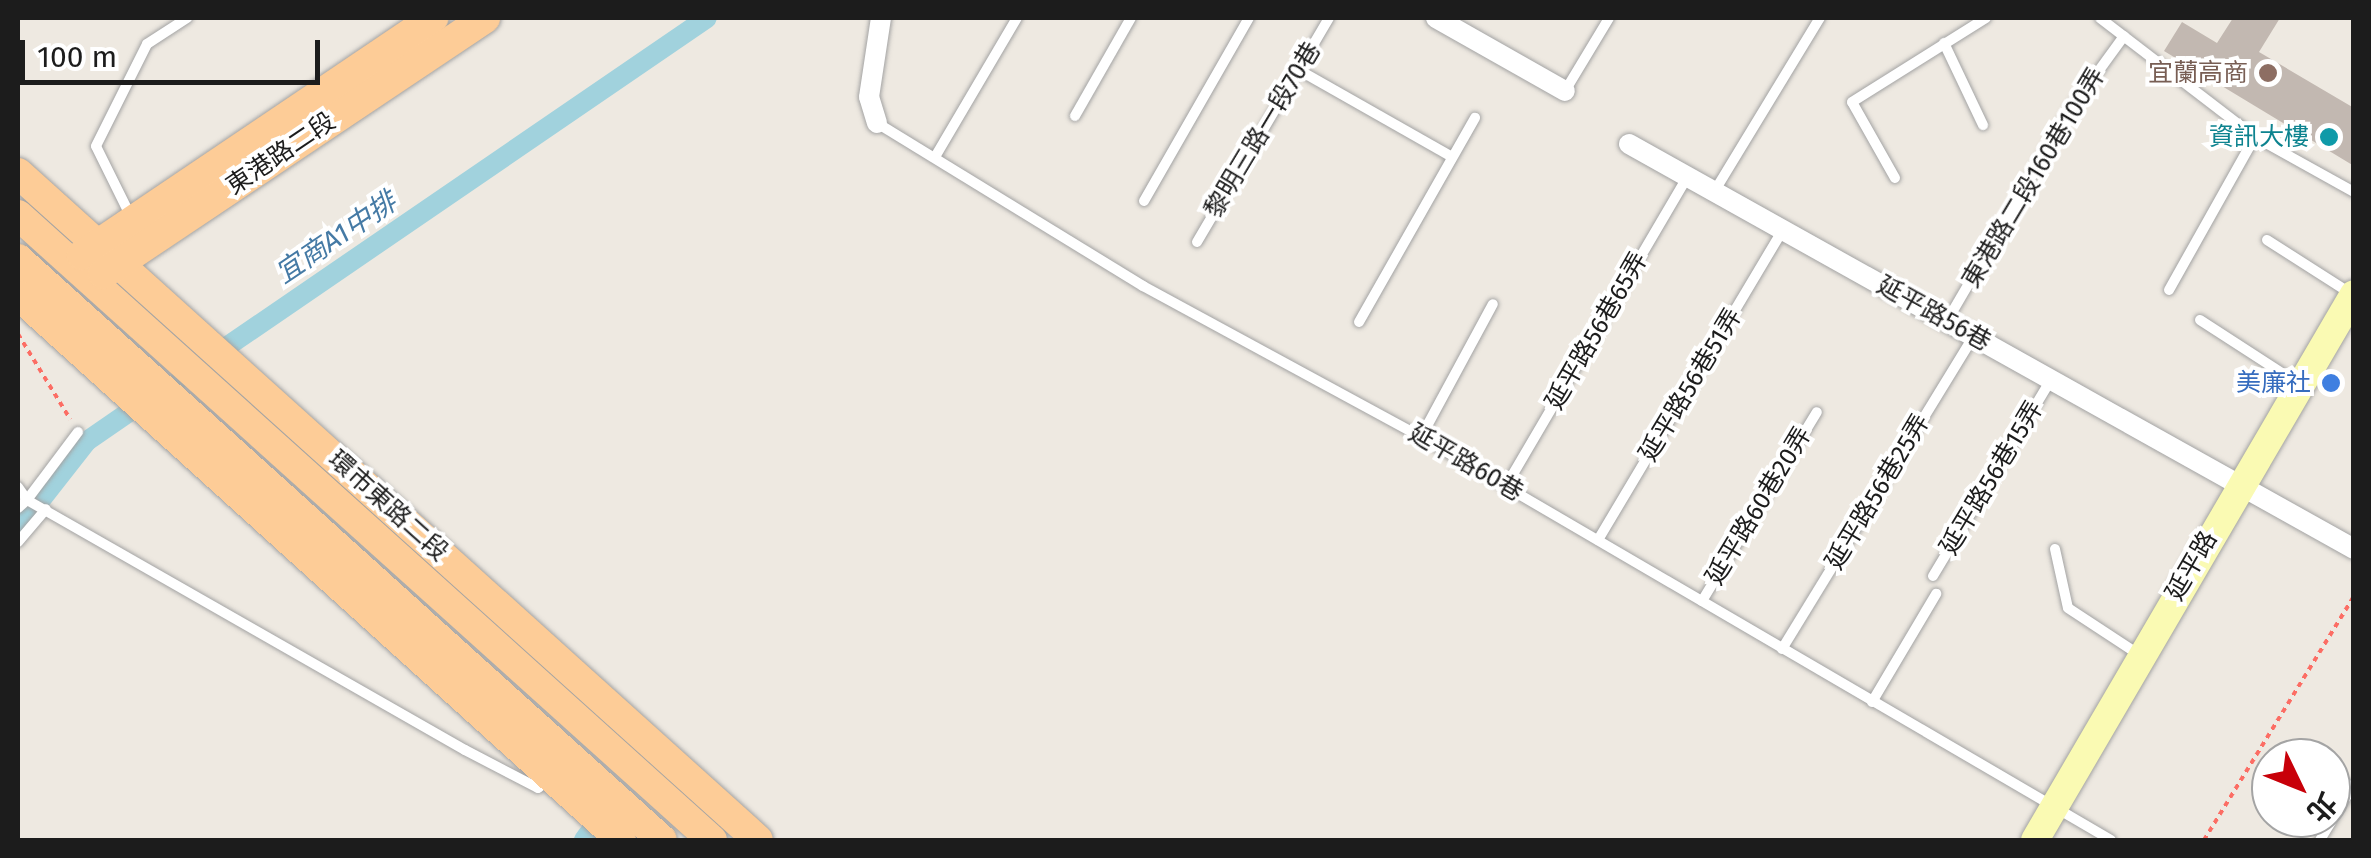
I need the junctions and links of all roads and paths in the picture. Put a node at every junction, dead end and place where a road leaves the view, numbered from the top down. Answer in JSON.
{"nodes":[{"id":1,"x":186,"y":18,"type":"edge"},
{"id":2,"x":434,"y":18,"type":"edge"},
{"id":3,"x":485,"y":18,"type":"edge"},
{"id":4,"x":881,"y":18,"type":"edge"},
{"id":5,"x":1017,"y":18,"type":"edge"},
{"id":6,"x":1131,"y":18,"type":"edge"},
{"id":7,"x":1249,"y":18,"type":"edge"},
{"id":8,"x":1329,"y":18,"type":"edge"},
{"id":9,"x":1436,"y":18,"type":"edge"},
{"id":10,"x":1609,"y":18,"type":"edge"},
{"id":11,"x":1820,"y":18,"type":"edge"},
{"id":12,"x":1982,"y":18,"type":"edge"},
{"id":13,"x":2100,"y":18,"type":"edge"},
{"id":14,"x":2124,"y":36,"type":"junction"},
{"id":15,"x":1944,"y":43,"type":"junction"},
{"id":16,"x":1299,"y":70,"type":"junction"},
{"id":17,"x":1564,"y":91,"type":"joint"},
{"id":18,"x":1075,"y":116,"type":"dead end"},
{"id":19,"x":1474,"y":118,"type":"dead end"},
{"id":20,"x":877,"y":123,"type":"joint"},
{"id":21,"x":1983,"y":125,"type":"dead end"},
{"id":22,"x":2255,"y":137,"type":"junction"},
{"id":23,"x":1629,"y":144,"type":"dead end"},
{"id":24,"x":1452,"y":156,"type":"junction"},
{"id":25,"x":935,"y":157,"type":"junction"},
{"id":26,"x":18,"y":172,"type":"edge"},
{"id":27,"x":1688,"y":176,"type":"junction"},
{"id":28,"x":1895,"y":178,"type":"dead end"},
{"id":29,"x":1714,"y":192,"type":"junction"},
{"id":30,"x":2354,"y":192,"type":"edge"},
{"id":31,"x":1144,"y":201,"type":"dead end"},
{"id":32,"x":18,"y":215,"type":"edge"},
{"id":33,"x":133,"y":221,"type":"junction"},
{"id":34,"x":1783,"y":230,"type":"junction"},
{"id":35,"x":2267,"y":240,"type":"dead end"},
{"id":36,"x":1197,"y":242,"type":"dead end"},
{"id":37,"x":108,"y":254,"type":"junction"},
{"id":38,"x":18,"y":259,"type":"edge"},
{"id":39,"x":2169,"y":290,"type":"dead end"},
{"id":40,"x":2353,"y":294,"type":"edge"},
{"id":41,"x":45,"y":297,"type":"edge"},
{"id":42,"x":1493,"y":304,"type":"dead end"},
{"id":43,"x":2200,"y":320,"type":"dead end"},
{"id":44,"x":1358,"y":322,"type":"dead end"},
{"id":45,"x":1947,"y":322,"type":"junction"},
{"id":46,"x":1973,"y":336,"type":"junction"},
{"id":47,"x":2051,"y":379,"type":"junction"},
{"id":48,"x":2300,"y":384,"type":"junction"},
{"id":49,"x":1817,"y":412,"type":"dead end"},
{"id":50,"x":78,"y":432,"type":"joint"},
{"id":51,"x":1421,"y":437,"type":"junction"},
{"id":52,"x":2239,"y":484,"type":"junction"},
{"id":53,"x":1506,"y":486,"type":"junction"},
{"id":54,"x":18,"y":487,"type":"edge"},
{"id":55,"x":22,"y":504,"type":"edge"},
{"id":56,"x":46,"y":509,"type":"junction"},
{"id":57,"x":1598,"y":540,"type":"junction"},
{"id":58,"x":18,"y":542,"type":"edge"},
{"id":59,"x":2055,"y":549,"type":"dead end"},
{"id":60,"x":2354,"y":549,"type":"edge"},
{"id":61,"x":1934,"y":576,"type":"dead end"},
{"id":62,"x":1936,"y":594,"type":"dead end"},
{"id":63,"x":2354,"y":596,"type":"edge"},
{"id":64,"x":1702,"y":601,"type":"junction"},
{"id":65,"x":1782,"y":649,"type":"junction"},
{"id":66,"x":2141,"y":656,"type":"junction"},
{"id":67,"x":1872,"y":702,"type":"junction"},
{"id":68,"x":613,"y":710,"type":"junction"},
{"id":69,"x":592,"y":733,"type":"junction"},
{"id":70,"x":561,"y":768,"type":"junction"},
{"id":71,"x":2354,"y":784,"type":"edge"},
{"id":72,"x":2054,"y":808,"type":"junction"},
{"id":73,"x":622,"y":840,"type":"edge"},
{"id":74,"x":662,"y":840,"type":"edge"},
{"id":75,"x":712,"y":840,"type":"edge"},
{"id":76,"x":758,"y":840,"type":"edge"},
{"id":77,"x":2035,"y":840,"type":"edge"},
{"id":78,"x":2111,"y":840,"type":"edge"},
{"id":79,"x":2204,"y":840,"type":"edge"},
{"id":80,"x":2320,"y":840,"type":"edge"}],
"edges":[{"from":1,"to":33,"type":"lane"},
{"from":2,"to":33,"type":"main road","name":"東港路二段"},
{"from":3,"to":37,"type":"main road","name":"東港路二段"},
{"from":4,"to":20,"type":"street"},
{"from":5,"to":25,"type":"lane"},
{"from":6,"to":18,"type":"lane"},
{"from":7,"to":31,"type":"lane"},
{"from":8,"to":16,"type":"lane","name":"黎明三路一段70巷"},
{"from":9,"to":17,"type":"street"},
{"from":10,"to":17,"type":"lane"},
{"from":11,"to":29,"type":"lane"},
{"from":12,"to":15,"type":"lane"},
{"from":13,"to":14,"type":"lane"},
{"from":14,"to":22,"type":"lane"},
{"from":14,"to":45,"type":"lane","name":"東港路二段160巷100弄"},
{"from":15,"to":21,"type":"lane"},
{"from":15,"to":28,"type":"lane"},
{"from":16,"to":24,"type":"lane"},
{"from":16,"to":36,"type":"lane","name":"黎明三路一段70巷"},
{"from":19,"to":24,"type":"lane"},
{"from":20,"to":25,"type":"lane","name":"延平路60巷"},
{"from":22,"to":30,"type":"lane"},
{"from":22,"to":39,"type":"lane"},
{"from":23,"to":27,"type":"street","name":"延平路56巷"},
{"from":24,"to":44,"type":"lane"},
{"from":25,"to":51,"type":"lane","name":"延平路60巷"},
{"from":26,"to":37,"type":"main road","name":"環市東路二段"},
{"from":27,"to":29,"type":"street","name":"延平路56巷"},
{"from":27,"to":53,"type":"lane","name":"延平路56巷65弄"},
{"from":29,"to":34,"type":"street","name":"延平路56巷"},
{"from":32,"to":41,"type":"main road","name":"環市東路二段"},
{"from":33,"to":37,"type":"main road","name":"東港路二段"},
{"from":34,"to":45,"type":"street","name":"延平路56巷"},
{"from":34,"to":57,"type":"lane","name":"延平路56巷51弄"},
{"from":35,"to":40,"type":"lane"},
{"from":37,"to":41,"type":"main road","name":"東港路二段"},
{"from":37,"to":68,"type":"main road","name":"環市東路二段"},
{"from":38,"to":41,"type":"main road","name":"環市東路二段"},
{"from":40,"to":48,"type":"main road","name":"延平路"},
{"from":41,"to":50,"type":"path"},
{"from":41,"to":69,"type":"main road","name":"環市東路二段"},
{"from":41,"to":70,"type":"main road","name":"環市東路二段"},
{"from":42,"to":51,"type":"lane"},
{"from":43,"to":48,"type":"lane"},
{"from":45,"to":46,"type":"street","name":"延平路56巷"},
{"from":46,"to":47,"type":"street","name":"延平路56巷"},
{"from":46,"to":65,"type":"lane","name":"延平路56巷25弄"},
{"from":47,"to":52,"type":"street","name":"延平路56巷"},
{"from":47,"to":61,"type":"lane","name":"延平路56巷15弄"},
{"from":48,"to":52,"type":"main road","name":"延平路"},
{"from":49,"to":64,"type":"lane","name":"延平路60巷20弄"},
{"from":50,"to":55,"type":"lane"},
{"from":51,"to":53,"type":"lane","name":"延平路60巷"},
{"from":52,"to":60,"type":"street","name":"延平路56巷"},
{"from":52,"to":66,"type":"main road","name":"延平路"},
{"from":53,"to":57,"type":"lane","name":"延平路60巷"},
{"from":54,"to":55,"type":"lane"},
{"from":55,"to":56,"type":"lane"},
{"from":56,"to":58,"type":"lane"},
{"from":56,"to":70,"type":"lane"},
{"from":57,"to":64,"type":"lane","name":"延平路60巷"},
{"from":59,"to":66,"type":"lane"},
{"from":62,"to":67,"type":"lane"},
{"from":63,"to":79,"type":"path"},
{"from":64,"to":65,"type":"lane","name":"延平路60巷"},
{"from":65,"to":67,"type":"lane","name":"延平路60巷"},
{"from":66,"to":72,"type":"main road","name":"延平路"},
{"from":67,"to":72,"type":"lane","name":"延平路60巷"},
{"from":68,"to":69,"type":"main road"},
{"from":68,"to":76,"type":"main road","name":"環市東路二段"},
{"from":69,"to":70,"type":"main road"},
{"from":69,"to":75,"type":"main road","name":"環市東路二段"},
{"from":70,"to":73,"type":"main road","name":"環市東路二段"},
{"from":70,"to":74,"type":"main road","name":"環市東路二段"},
{"from":71,"to":80,"type":"lane"},
{"from":72,"to":77,"type":"main road","name":"延平路"},
{"from":72,"to":78,"type":"lane","name":"延平路60巷"}]}
